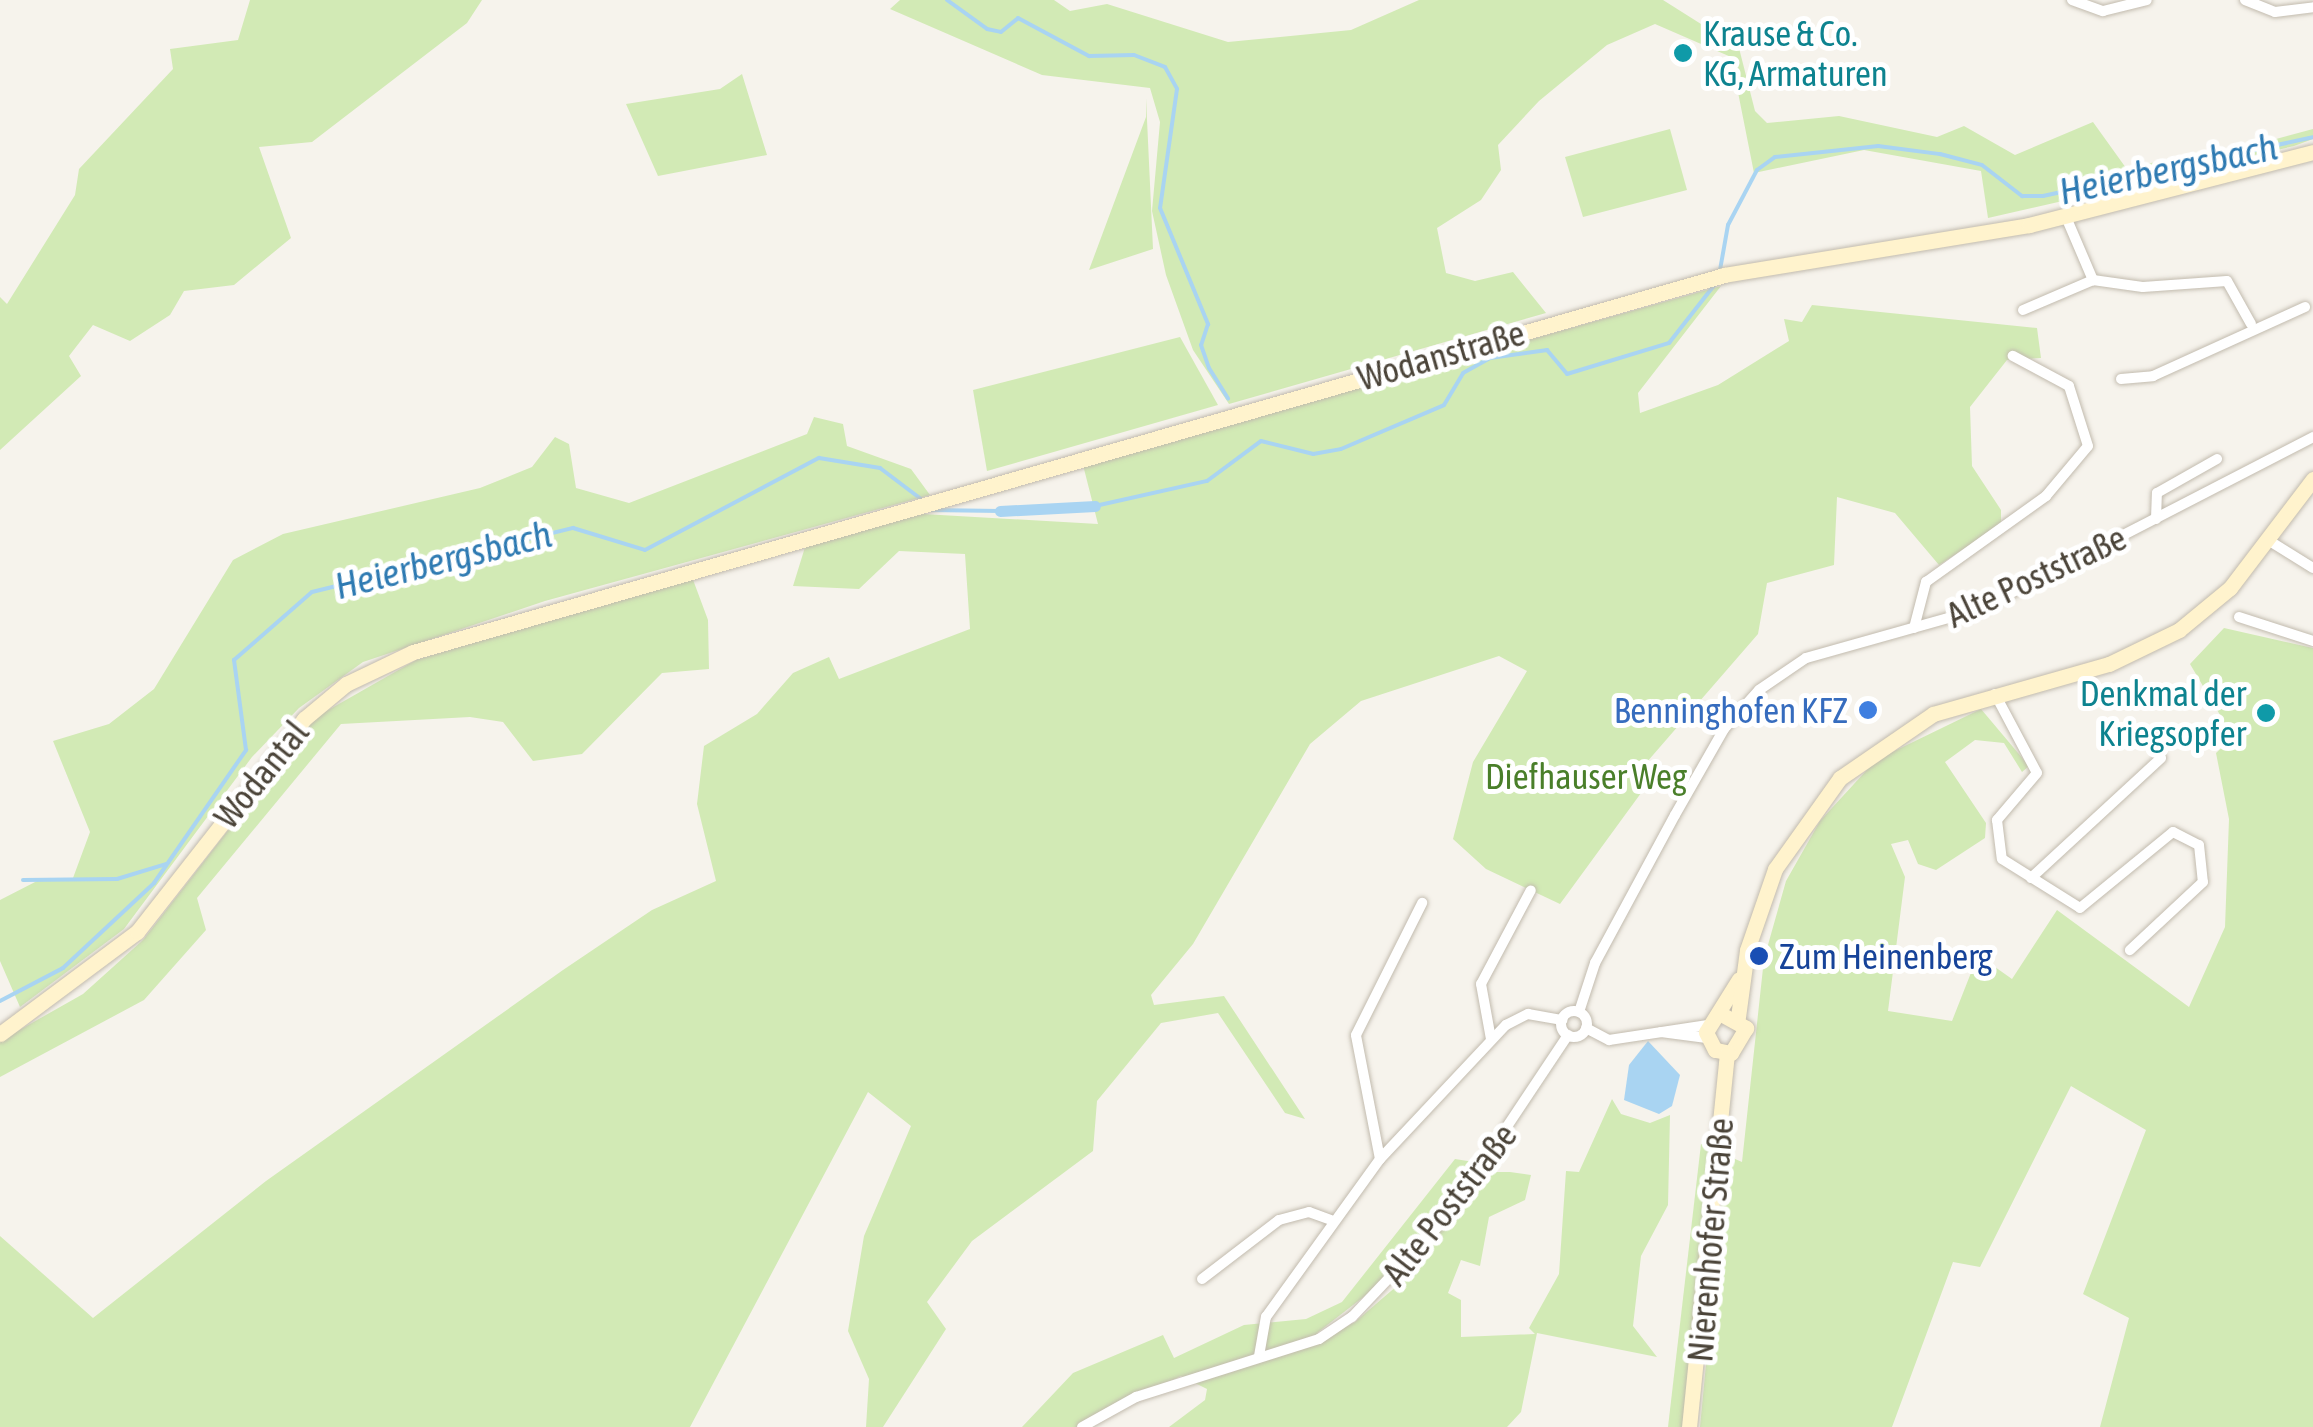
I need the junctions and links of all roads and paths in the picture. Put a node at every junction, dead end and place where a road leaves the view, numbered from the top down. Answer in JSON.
{"nodes":[{"id":1,"x":2072,"y":0,"type":"edge"},
{"id":2,"x":2147,"y":0,"type":"edge"},
{"id":3,"x":2245,"y":0,"type":"edge"},
{"id":4,"x":2313,"y":7,"type":"edge"},
{"id":5,"x":2313,"y":152,"type":"edge"},
{"id":6,"x":2066,"y":216,"type":"junction"},
{"id":7,"x":2093,"y":280,"type":"junction"},
{"id":8,"x":2306,"y":306,"type":"dead end"},
{"id":9,"x":2022,"y":310,"type":"dead end"},
{"id":10,"x":2252,"y":324,"type":"junction"},
{"id":11,"x":2012,"y":356,"type":"dead end"},
{"id":12,"x":2121,"y":379,"type":"dead end"},
{"id":13,"x":2313,"y":437,"type":"edge"},
{"id":14,"x":2217,"y":458,"type":"dead end"},
{"id":15,"x":2313,"y":478,"type":"edge"},
{"id":16,"x":2156,"y":519,"type":"junction"},
{"id":17,"x":2268,"y":540,"type":"junction"},
{"id":18,"x":2313,"y":568,"type":"edge"},
{"id":19,"x":579,"y":602,"type":"joint"},
{"id":20,"x":2239,"y":617,"type":"dead end"},
{"id":21,"x":1914,"y":628,"type":"junction"},
{"id":22,"x":2313,"y":641,"type":"edge"},
{"id":23,"x":1995,"y":693,"type":"junction"},
{"id":24,"x":2160,"y":758,"type":"dead end"},
{"id":25,"x":2031,"y":878,"type":"junction"},
{"id":26,"x":1531,"y":890,"type":"dead end"},
{"id":27,"x":1422,"y":903,"type":"dead end"},
{"id":28,"x":2130,"y":950,"type":"dead end"},
{"id":29,"x":1742,"y":975,"type":"junction"},
{"id":30,"x":1579,"y":1012,"type":"junction"},
{"id":31,"x":1738,"y":1017,"type":"junction"},
{"id":32,"x":1562,"y":1020,"type":"junction"},
{"id":33,"x":1712,"y":1026,"type":"junction"},
{"id":34,"x":1586,"y":1028,"type":"junction"},
{"id":35,"x":0,"y":1034,"type":"edge"},
{"id":36,"x":1568,"y":1035,"type":"junction"},
{"id":37,"x":1491,"y":1039,"type":"junction"},
{"id":38,"x":1727,"y":1053,"type":"junction"},
{"id":39,"x":1380,"y":1159,"type":"junction"},
{"id":40,"x":1332,"y":1220,"type":"junction"},
{"id":41,"x":1202,"y":1279,"type":"dead end"},
{"id":42,"x":1259,"y":1356,"type":"junction"},
{"id":43,"x":1082,"y":1427,"type":"edge"},
{"id":44,"x":1689,"y":1427,"type":"edge"}],
"edges":[{"from":1,"to":2,"type":"street"},
{"from":3,"to":4,"type":"street"},
{"from":5,"to":6,"type":"main road","name":"Wodanstraße"},
{"from":6,"to":7,"type":"street"},
{"from":6,"to":19,"type":"main road","name":"Wodanstraße"},
{"from":7,"to":9,"type":"street"},
{"from":7,"to":10,"type":"street"},
{"from":8,"to":10,"type":"street"},
{"from":10,"to":12,"type":"street"},
{"from":11,"to":21,"type":"street","name":"Alte Poststraße"},
{"from":13,"to":16,"type":"street","name":"Alte Poststraße"},
{"from":14,"to":16,"type":"street","name":"Alte Poststraße"},
{"from":15,"to":17,"type":"main road"},
{"from":16,"to":21,"type":"street","name":"Alte Poststraße"},
{"from":17,"to":18,"type":"street"},
{"from":17,"to":23,"type":"main road"},
{"from":19,"to":35,"type":"main road","name":"Wodantal"},
{"from":20,"to":22,"type":"street"},
{"from":21,"to":30,"type":"street","name":"Alte Poststraße"},
{"from":23,"to":25,"type":"street"},
{"from":23,"to":29,"type":"main road"},
{"from":24,"to":25,"type":"street"},
{"from":25,"to":28,"type":"street"},
{"from":26,"to":37,"type":"street"},
{"from":27,"to":39,"type":"street"},
{"from":29,"to":31,"type":"main road"},
{"from":29,"to":33,"type":"main road"},
{"from":30,"to":32,"type":"street"},
{"from":30,"to":34,"type":"street"},
{"from":31,"to":33,"type":"main road"},
{"from":31,"to":38,"type":"main road","name":"Nierenhofer Straße"},
{"from":32,"to":36,"type":"street"},
{"from":32,"to":37,"type":"street"},
{"from":33,"to":34,"type":"street"},
{"from":33,"to":38,"type":"main road"},
{"from":34,"to":36,"type":"street"},
{"from":36,"to":42,"type":"street","name":"Alte Poststraße"},
{"from":37,"to":39,"type":"street"},
{"from":38,"to":44,"type":"main road","name":"Nierenhofer Straße"},
{"from":39,"to":40,"type":"street"},
{"from":40,"to":41,"type":"street"},
{"from":40,"to":42,"type":"street"},
{"from":42,"to":43,"type":"street","name":"Alte Poststraße"}]}
